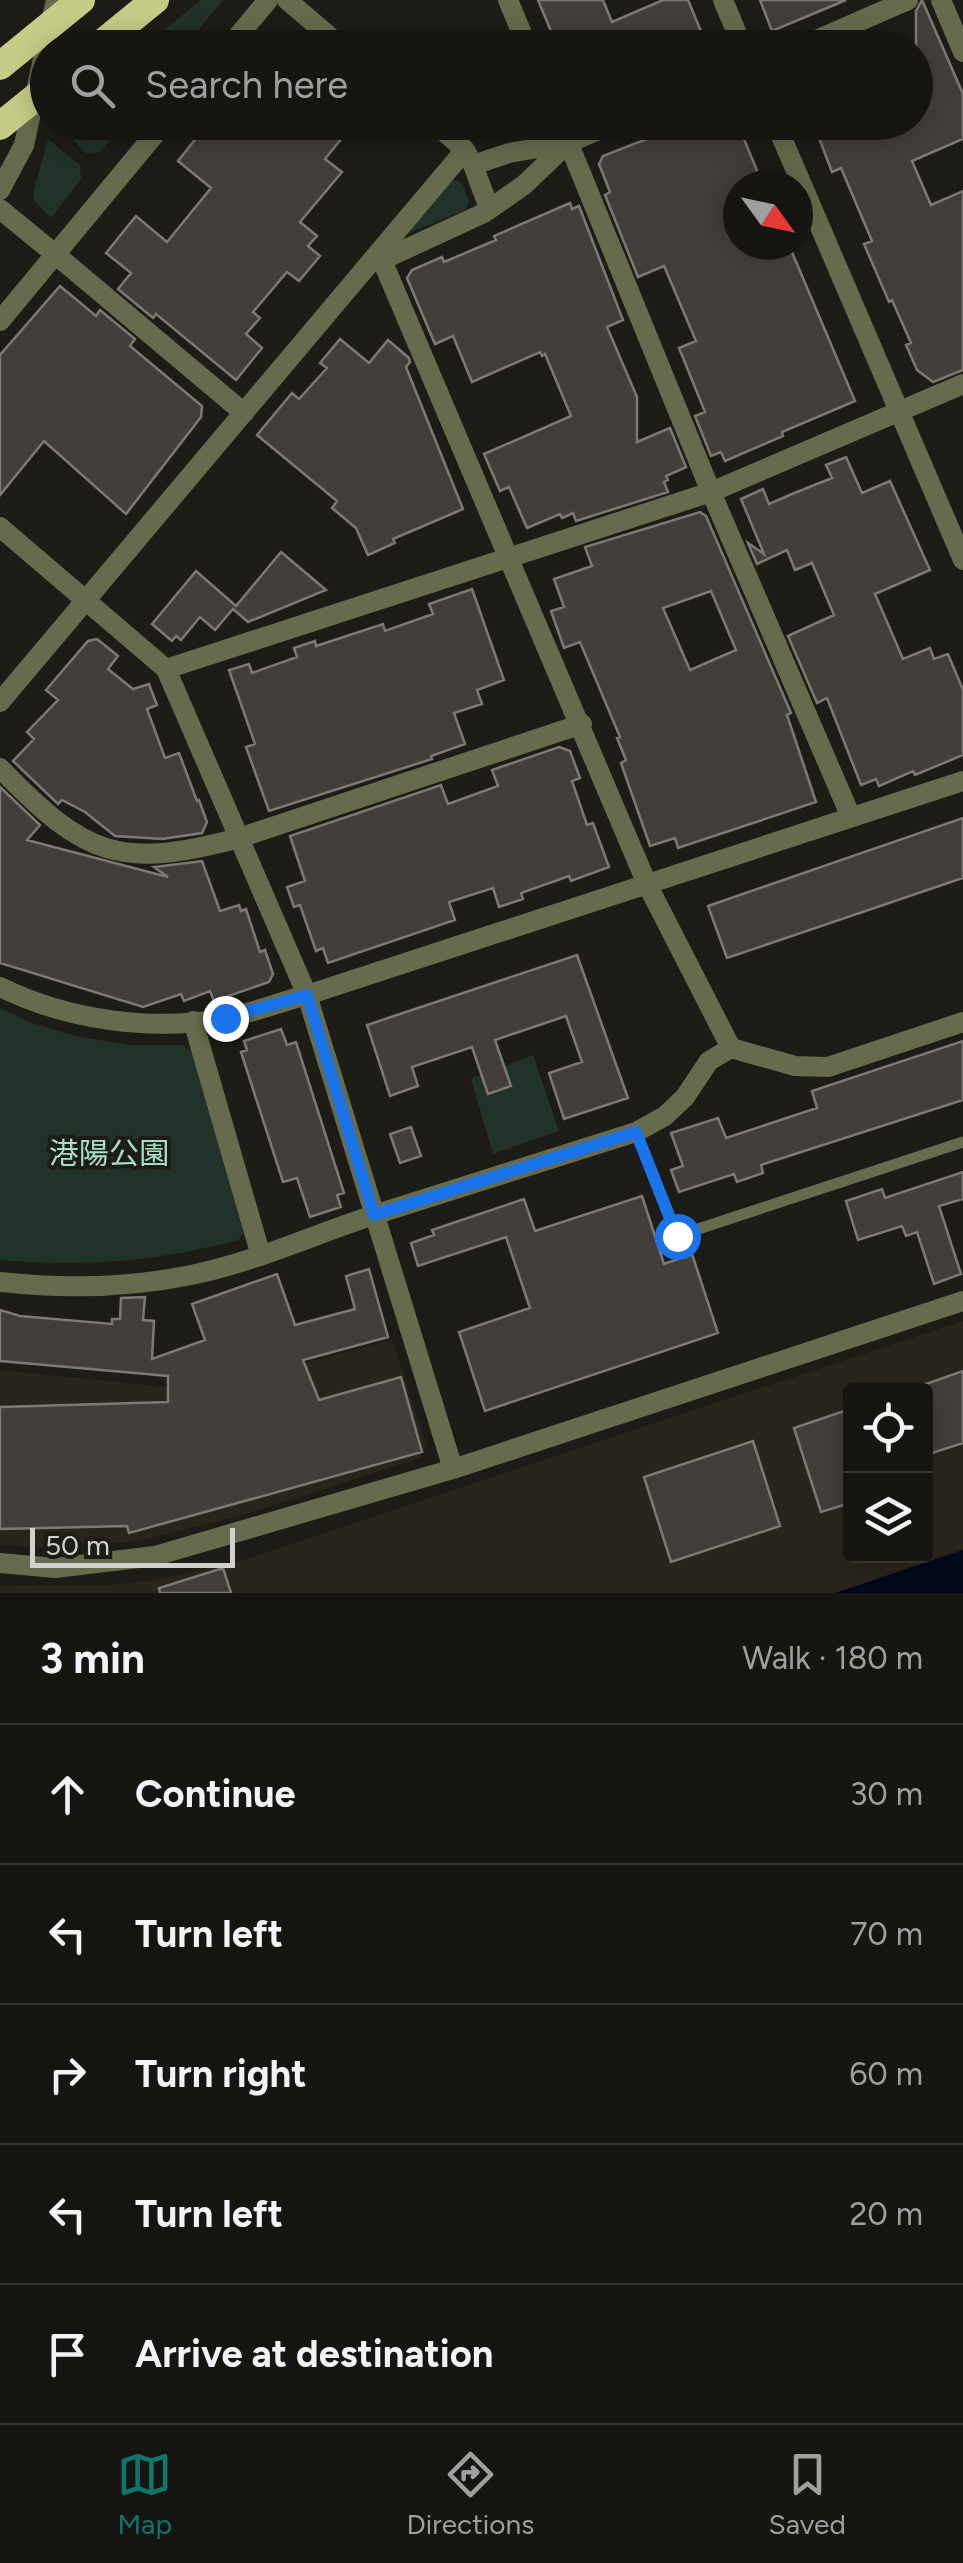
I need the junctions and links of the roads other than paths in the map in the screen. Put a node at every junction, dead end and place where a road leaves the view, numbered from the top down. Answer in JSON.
{"nodes":[{"id":1,"x":56,"y":0,"type":"edge"},
{"id":2,"x":81,"y":0,"type":"edge"},
{"id":3,"x":155,"y":0,"type":"edge"},
{"id":4,"x":268,"y":0,"type":"edge"},
{"id":5,"x":286,"y":0,"type":"edge"},
{"id":6,"x":508,"y":0,"type":"edge"},
{"id":7,"x":723,"y":0,"type":"edge"},
{"id":8,"x":908,"y":0,"type":"edge"},
{"id":9,"x":941,"y":0,"type":"edge"},
{"id":10,"x":44,"y":30,"type":"edge"},
{"id":11,"x":49,"y":30,"type":"edge"},
{"id":12,"x":118,"y":30,"type":"edge"},
{"id":13,"x":243,"y":30,"type":"edge"},
{"id":14,"x":322,"y":30,"type":"edge"},
{"id":15,"x":520,"y":30,"type":"edge"},
{"id":16,"x":736,"y":30,"type":"edge"},
{"id":17,"x":839,"y":30,"type":"edge"},
{"id":18,"x":30,"y":42,"type":"edge"},
{"id":19,"x":963,"y":52,"type":"edge"},
{"id":20,"x":0,"y":66,"type":"edge"},
{"id":21,"x":30,"y":102,"type":"edge"},
{"id":22,"x":30,"y":118,"type":"edge"},
{"id":23,"x":0,"y":126,"type":"edge"},
{"id":24,"x":151,"y":140,"type":"edge"},
{"id":25,"x":450,"y":140,"type":"edge"},
{"id":26,"x":543,"y":140,"type":"edge"},
{"id":27,"x":558,"y":140,"type":"edge"},
{"id":28,"x":567,"y":140,"type":"edge"},
{"id":29,"x":783,"y":140,"type":"edge"},
{"id":30,"x":469,"y":158,"type":"junction"},
{"id":31,"x":0,"y":190,"type":"edge"},
{"id":32,"x":0,"y":208,"type":"edge"},
{"id":33,"x":489,"y":208,"type":"junction"},
{"id":34,"x":56,"y":254,"type":"junction"},
{"id":35,"x":380,"y":256,"type":"junction"},
{"id":36,"x":0,"y":321,"type":"edge"},
{"id":37,"x":963,"y":384,"type":"edge"},
{"id":38,"x":244,"y":412,"type":"junction"},
{"id":39,"x":899,"y":412,"type":"junction"},
{"id":40,"x":711,"y":492,"type":"junction"},
{"id":41,"x":0,"y":527,"type":"edge"},
{"id":42,"x":510,"y":558,"type":"junction"},
{"id":43,"x":963,"y":560,"type":"edge"},
{"id":44,"x":86,"y":600,"type":"junction"},
{"id":45,"x":166,"y":669,"type":"junction"},
{"id":46,"x":0,"y":702,"type":"edge"},
{"id":47,"x":582,"y":724,"type":"junction"},
{"id":48,"x":0,"y":768,"type":"edge"},
{"id":49,"x":963,"y":780,"type":"edge"},
{"id":50,"x":851,"y":817,"type":"junction"},
{"id":51,"x":239,"y":838,"type":"junction"},
{"id":52,"x":648,"y":884,"type":"junction"},
{"id":53,"x":0,"y":987,"type":"edge"},
{"id":54,"x":307,"y":995,"type":"junction"},
{"id":55,"x":193,"y":1021,"type":"junction"},
{"id":56,"x":963,"y":1022,"type":"edge"},
{"id":57,"x":731,"y":1048,"type":"junction"},
{"id":58,"x":636,"y":1132,"type":"junction"},
{"id":59,"x":963,"y":1142,"type":"edge"},
{"id":60,"x":374,"y":1215,"type":"junction"},
{"id":61,"x":261,"y":1256,"type":"junction"},
{"id":62,"x":0,"y":1282,"type":"edge"},
{"id":63,"x":963,"y":1301,"type":"edge"},
{"id":64,"x":453,"y":1469,"type":"junction"},
{"id":65,"x":0,"y":1563,"type":"edge"}],
"edges":[{"from":1,"to":11,"type":"street"},
{"from":2,"to":10,"type":"highway","bridge":true},
{"from":3,"to":12,"type":"highway"},
{"from":4,"to":13,"type":"street"},
{"from":5,"to":14,"type":"street"},
{"from":6,"to":15,"type":"street"},
{"from":7,"to":16,"type":"street"},
{"from":8,"to":17,"type":"street"},
{"from":9,"to":19,"type":"street"},
{"from":18,"to":20,"type":"highway","bridge":true},
{"from":21,"to":23,"type":"highway","bridge":true},
{"from":22,"to":31,"type":"street"},
{"from":24,"to":34,"type":"street"},
{"from":25,"to":30,"type":"street"},
{"from":26,"to":30,"type":"street"},
{"from":27,"to":33,"type":"street"},
{"from":28,"to":40,"type":"street"},
{"from":29,"to":39,"type":"street"},
{"from":30,"to":33,"type":"street"},
{"from":30,"to":35,"type":"street"},
{"from":32,"to":34,"type":"street"},
{"from":33,"to":35,"type":"street"},
{"from":34,"to":36,"type":"street"},
{"from":34,"to":38,"type":"street"},
{"from":35,"to":38,"type":"street"},
{"from":35,"to":42,"type":"street"},
{"from":37,"to":39,"type":"street"},
{"from":38,"to":44,"type":"street"},
{"from":39,"to":40,"type":"street"},
{"from":39,"to":43,"type":"street"},
{"from":40,"to":42,"type":"street"},
{"from":40,"to":50,"type":"street"},
{"from":41,"to":44,"type":"street"},
{"from":42,"to":45,"type":"street"},
{"from":42,"to":47,"type":"street"},
{"from":44,"to":45,"type":"street"},
{"from":44,"to":46,"type":"street"},
{"from":45,"to":51,"type":"street"},
{"from":47,"to":51,"type":"street"},
{"from":47,"to":52,"type":"street"},
{"from":48,"to":51,"type":"street"},
{"from":49,"to":50,"type":"street"},
{"from":50,"to":52,"type":"street"},
{"from":51,"to":54,"type":"street"},
{"from":52,"to":54,"type":"street"},
{"from":52,"to":57,"type":"street"},
{"from":53,"to":55,"type":"street"},
{"from":54,"to":55,"type":"street"},
{"from":54,"to":60,"type":"street"},
{"from":55,"to":61,"type":"street"},
{"from":56,"to":57,"type":"street"},
{"from":57,"to":58,"type":"street"},
{"from":58,"to":59,"type":"lane"},
{"from":58,"to":60,"type":"street"},
{"from":60,"to":61,"type":"street"},
{"from":60,"to":64,"type":"street"},
{"from":61,"to":62,"type":"street"},
{"from":63,"to":64,"type":"street"},
{"from":64,"to":65,"type":"street"}]}
